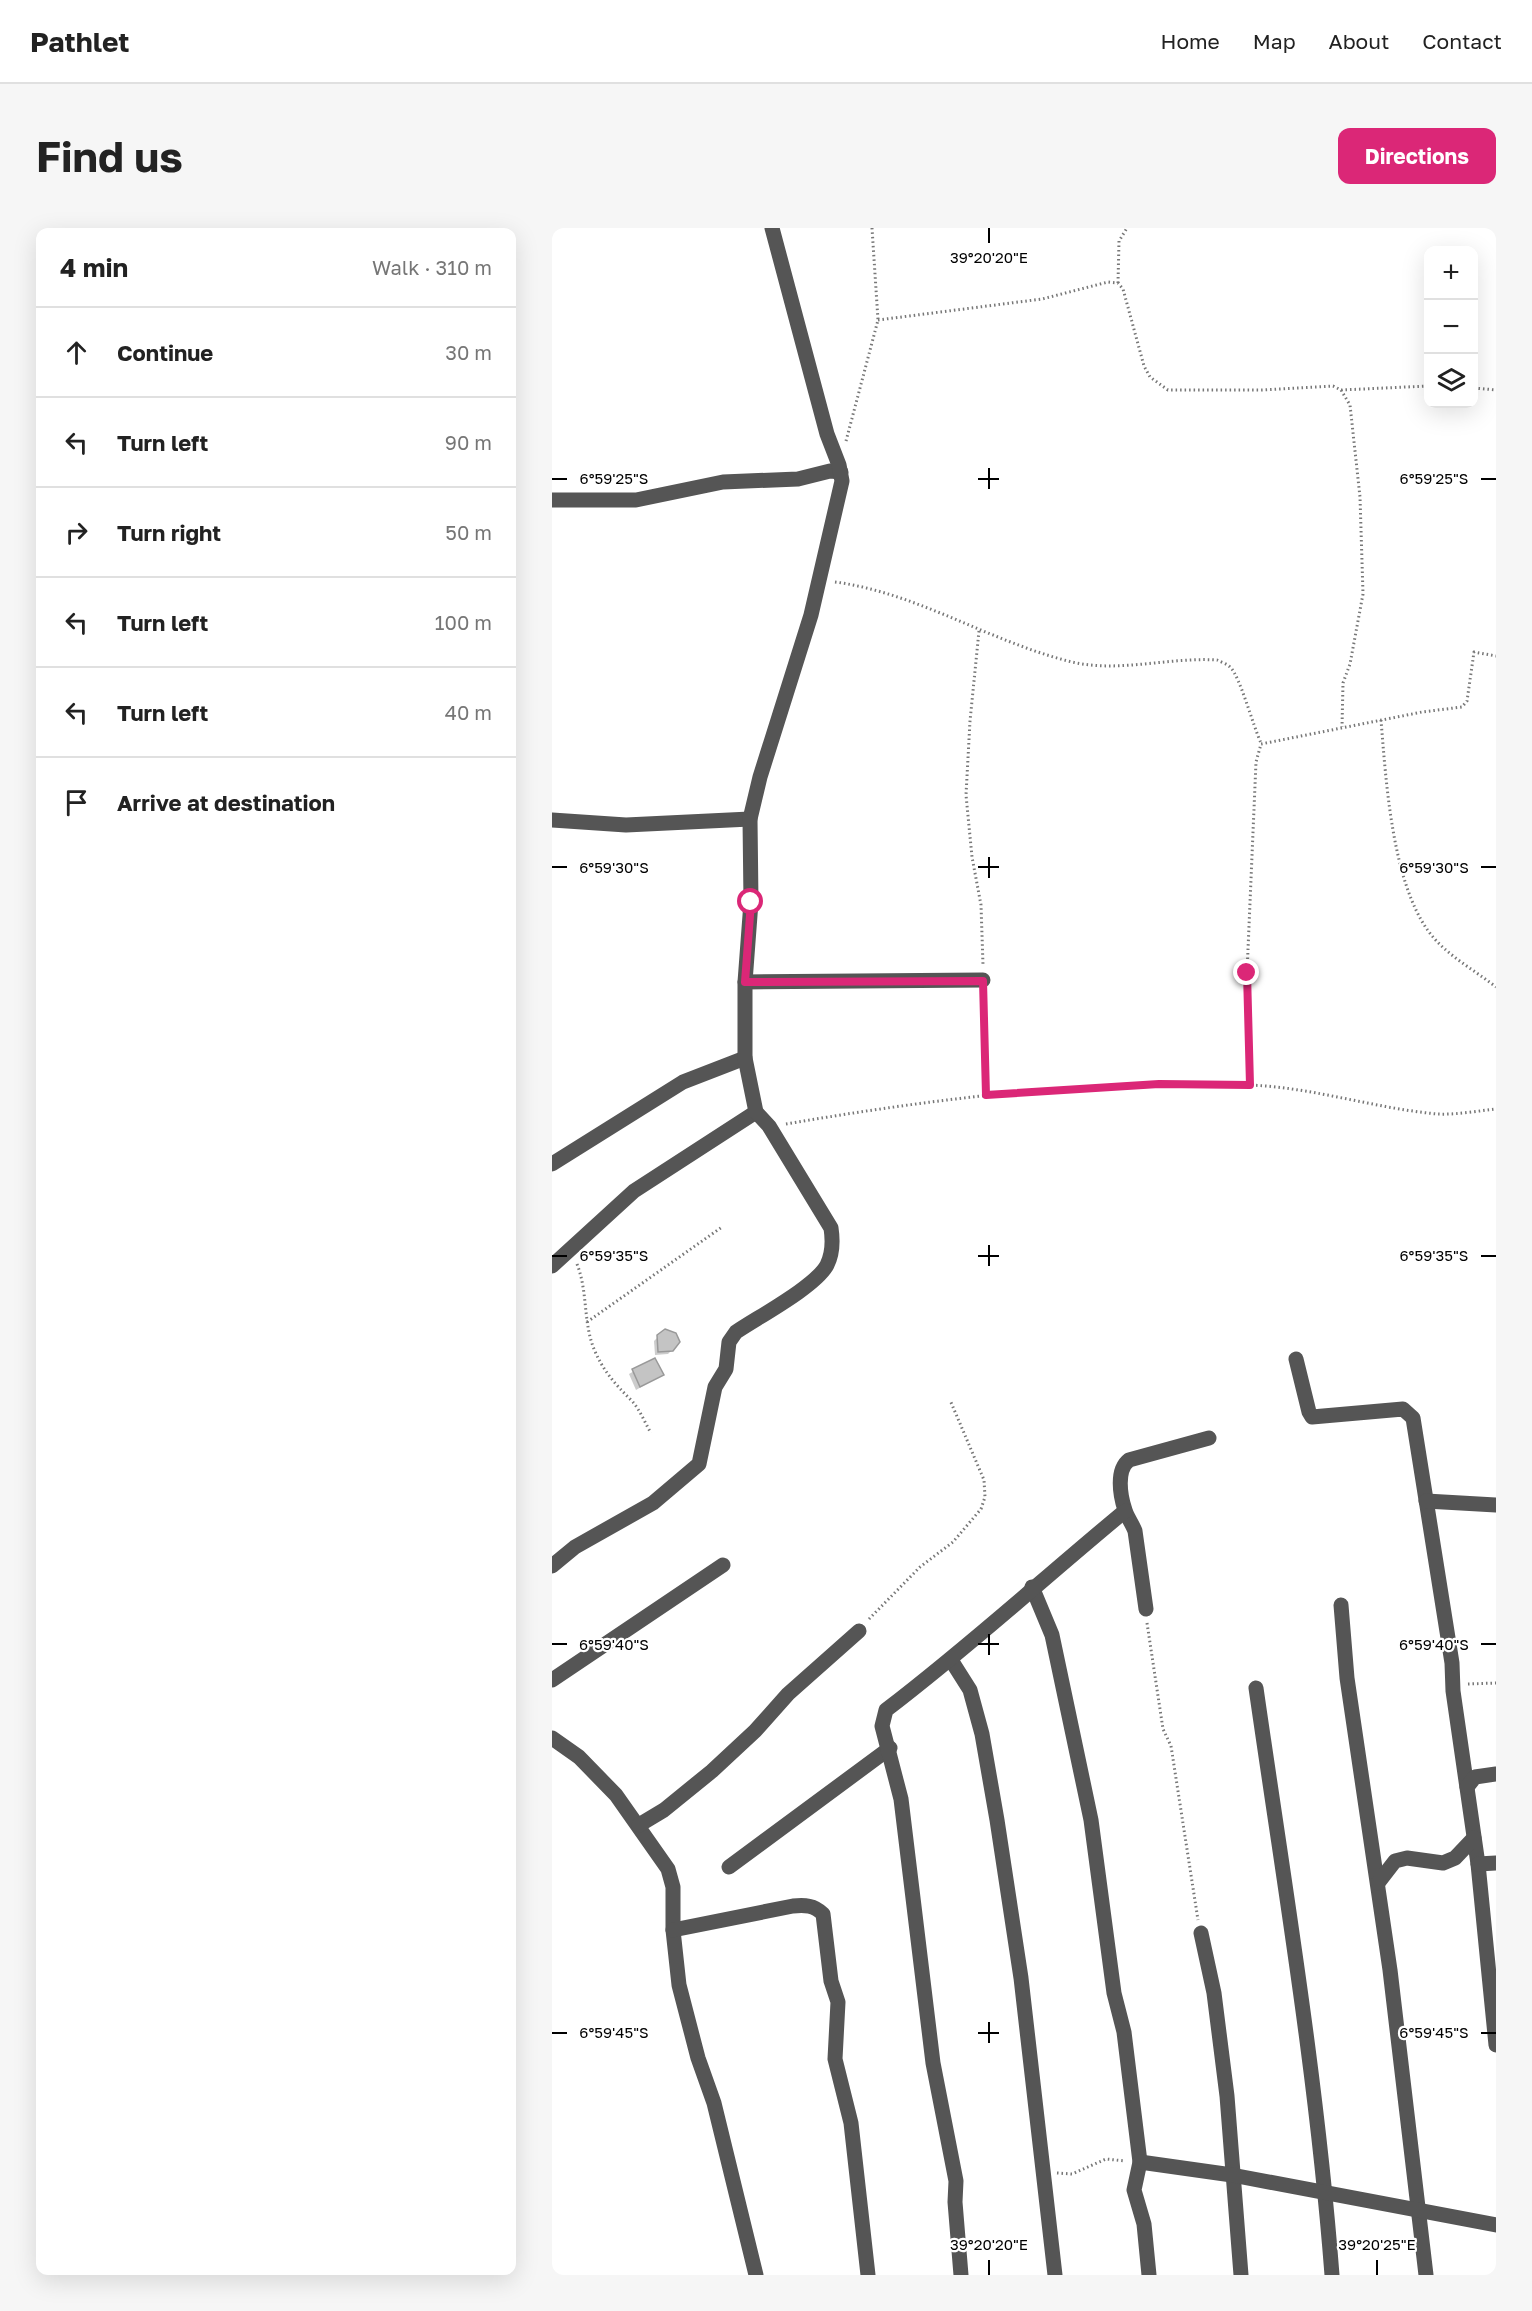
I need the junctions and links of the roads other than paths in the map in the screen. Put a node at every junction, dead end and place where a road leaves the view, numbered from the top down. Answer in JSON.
{"nodes":[{"id":1,"x":772,"y":228,"type":"edge"},
{"id":2,"x":840,"y":468,"type":"junction"},
{"id":3,"x":552,"y":500,"type":"edge"},
{"id":4,"x":750,"y":819,"type":"junction"},
{"id":5,"x":552,"y":820,"type":"edge"},
{"id":6,"x":983,"y":981,"type":"road end"},
{"id":7,"x":745,"y":982,"type":"junction"},
{"id":8,"x":745,"y":1058,"type":"junction"},
{"id":9,"x":756,"y":1112,"type":"junction"},
{"id":10,"x":552,"y":1164,"type":"edge"},
{"id":11,"x":552,"y":1266,"type":"edge"},
{"id":12,"x":1296,"y":1359,"type":"dead end"},
{"id":13,"x":1209,"y":1438,"type":"dead end"},
{"id":14,"x":1426,"y":1501,"type":"junction"},
{"id":15,"x":1496,"y":1505,"type":"edge"},
{"id":16,"x":1125,"y":1511,"type":"junction"},
{"id":17,"x":723,"y":1565,"type":"dead end"},
{"id":18,"x":552,"y":1566,"type":"edge"},
{"id":19,"x":1032,"y":1587,"type":"junction"},
{"id":20,"x":1341,"y":1605,"type":"dead end"},
{"id":21,"x":1146,"y":1610,"type":"road end"},
{"id":22,"x":859,"y":1631,"type":"road end"},
{"id":23,"x":951,"y":1660,"type":"junction"},
{"id":24,"x":552,"y":1680,"type":"edge"},
{"id":25,"x":1256,"y":1688,"type":"dead end"},
{"id":26,"x":552,"y":1738,"type":"edge"},
{"id":27,"x":890,"y":1748,"type":"junction"},
{"id":28,"x":1496,"y":1774,"type":"edge"},
{"id":29,"x":1467,"y":1787,"type":"junction"},
{"id":30,"x":639,"y":1825,"type":"junction"},
{"id":31,"x":1474,"y":1838,"type":"junction"},
{"id":32,"x":1496,"y":1863,"type":"edge"},
{"id":33,"x":1478,"y":1864,"type":"junction"},
{"id":34,"x":729,"y":1867,"type":"dead end"},
{"id":35,"x":1378,"y":1883,"type":"junction"},
{"id":36,"x":673,"y":1930,"type":"junction"},
{"id":37,"x":1201,"y":1933,"type":"road end"},
{"id":38,"x":1496,"y":2045,"type":"edge"},
{"id":39,"x":1140,"y":2162,"type":"junction"},
{"id":40,"x":1232,"y":2175,"type":"junction"},
{"id":41,"x":1326,"y":2194,"type":"junction"},
{"id":42,"x":1419,"y":2211,"type":"junction"},
{"id":43,"x":1496,"y":2225,"type":"edge"},
{"id":44,"x":756,"y":2275,"type":"edge"},
{"id":45,"x":868,"y":2275,"type":"edge"},
{"id":46,"x":961,"y":2275,"type":"edge"},
{"id":47,"x":1055,"y":2275,"type":"edge"},
{"id":48,"x":1149,"y":2275,"type":"edge"},
{"id":49,"x":1241,"y":2275,"type":"edge"},
{"id":50,"x":1332,"y":2275,"type":"edge"},
{"id":51,"x":1426,"y":2275,"type":"edge"}],
"edges":[{"from":1,"to":2,"type":"street"},
{"from":2,"to":3,"type":"street"},
{"from":2,"to":4,"type":"street"},
{"from":4,"to":5,"type":"street"},
{"from":4,"to":7,"type":"street"},
{"from":6,"to":7,"type":"street"},
{"from":7,"to":8,"type":"street"},
{"from":8,"to":9,"type":"street"},
{"from":8,"to":10,"type":"street"},
{"from":9,"to":11,"type":"street"},
{"from":9,"to":18,"type":"street"},
{"from":12,"to":14,"type":"street"},
{"from":13,"to":16,"type":"street"},
{"from":14,"to":15,"type":"street"},
{"from":14,"to":29,"type":"street"},
{"from":16,"to":19,"type":"street"},
{"from":16,"to":21,"type":"street"},
{"from":17,"to":24,"type":"street"},
{"from":19,"to":23,"type":"street"},
{"from":19,"to":39,"type":"street"},
{"from":20,"to":35,"type":"street"},
{"from":22,"to":30,"type":"street"},
{"from":23,"to":27,"type":"street"},
{"from":23,"to":47,"type":"street"},
{"from":25,"to":41,"type":"street"},
{"from":26,"to":30,"type":"street"},
{"from":27,"to":34,"type":"street"},
{"from":27,"to":46,"type":"street"},
{"from":28,"to":29,"type":"street"},
{"from":29,"to":31,"type":"street"},
{"from":30,"to":36,"type":"street"},
{"from":31,"to":33,"type":"street"},
{"from":31,"to":35,"type":"street"},
{"from":32,"to":33,"type":"street"},
{"from":33,"to":38,"type":"street"},
{"from":35,"to":42,"type":"street"},
{"from":36,"to":44,"type":"street"},
{"from":36,"to":45,"type":"street"},
{"from":37,"to":40,"type":"street"},
{"from":39,"to":40,"type":"street"},
{"from":39,"to":48,"type":"street"},
{"from":40,"to":41,"type":"street"},
{"from":40,"to":49,"type":"street"},
{"from":41,"to":42,"type":"street"},
{"from":41,"to":50,"type":"street"},
{"from":42,"to":43,"type":"street"},
{"from":42,"to":51,"type":"street"}]}
